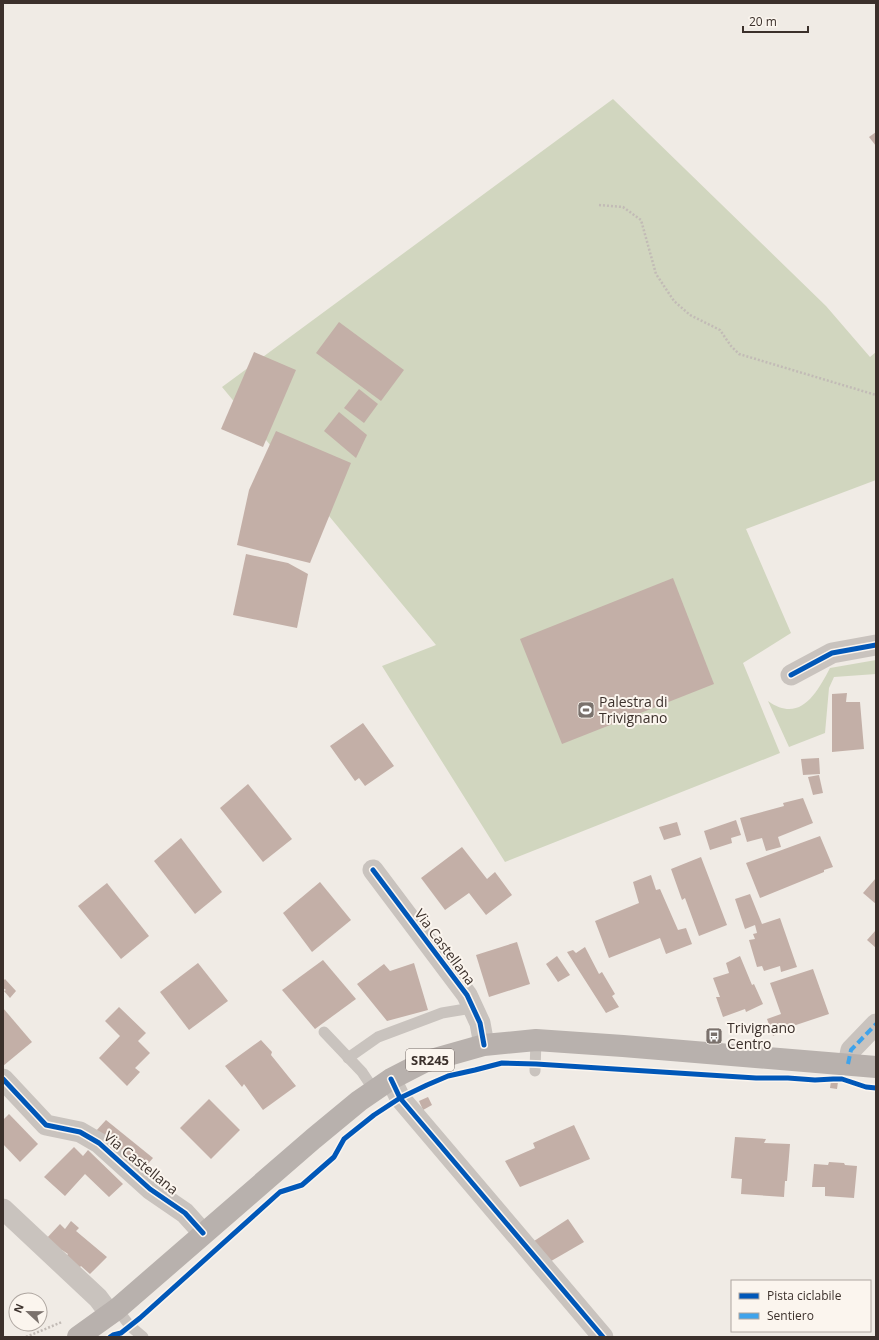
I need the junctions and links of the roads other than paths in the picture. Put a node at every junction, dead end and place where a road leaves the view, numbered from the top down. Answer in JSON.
{"nodes":[{"id":1,"x":876,"y":646,"type":"edge"},
{"id":2,"x":791,"y":675,"type":"dead end"},
{"id":3,"x":373,"y":870,"type":"dead end"},
{"id":4,"x":472,"y":1008,"type":"junction"},
{"id":5,"x":876,"y":1024,"type":"edge"},
{"id":6,"x":324,"y":1032,"type":"dead end"},
{"id":7,"x":536,"y":1040,"type":"junction"},
{"id":8,"x":484,"y":1045,"type":"junction"},
{"id":9,"x":348,"y":1058,"type":"junction"},
{"id":10,"x":848,"y":1064,"type":"junction"},
{"id":11,"x":876,"y":1067,"type":"edge"},
{"id":12,"x":535,"y":1072,"type":"dead end"},
{"id":13,"x":3,"y":1079,"type":"edge"},
{"id":14,"x":382,"y":1085,"type":"junction"},
{"id":15,"x":3,"y":1209,"type":"edge"},
{"id":16,"x":203,"y":1233,"type":"junction"},
{"id":17,"x":114,"y":1311,"type":"junction"},
{"id":18,"x":78,"y":1337,"type":"edge"},
{"id":19,"x":142,"y":1337,"type":"edge"},
{"id":20,"x":603,"y":1337,"type":"edge"}],
"edges":[{"from":1,"to":2,"type":"street"},
{"from":3,"to":4,"type":"street","name":"Via Castellana"},
{"from":4,"to":8,"type":"street","name":"Via Castellana"},
{"from":4,"to":9,"type":"lane"},
{"from":5,"to":10,"type":"street"},
{"from":6,"to":9,"type":"lane"},
{"from":7,"to":8,"type":"main road","number":"SR245"},
{"from":7,"to":10,"type":"main road","number":"SR245"},
{"from":7,"to":12,"type":"lane"},
{"from":8,"to":14,"type":"main road","number":"SR245"},
{"from":9,"to":14,"type":"lane"},
{"from":10,"to":11,"type":"main road","number":"SR245"},
{"from":13,"to":16,"type":"street","name":"Via Castellana"},
{"from":14,"to":16,"type":"main road","number":"SR245"},
{"from":14,"to":20,"type":"street"},
{"from":15,"to":17,"type":"street"},
{"from":16,"to":17,"type":"main road","number":"SR245"},
{"from":17,"to":18,"type":"main road","number":"SR245"},
{"from":17,"to":19,"type":"lane"}]}
